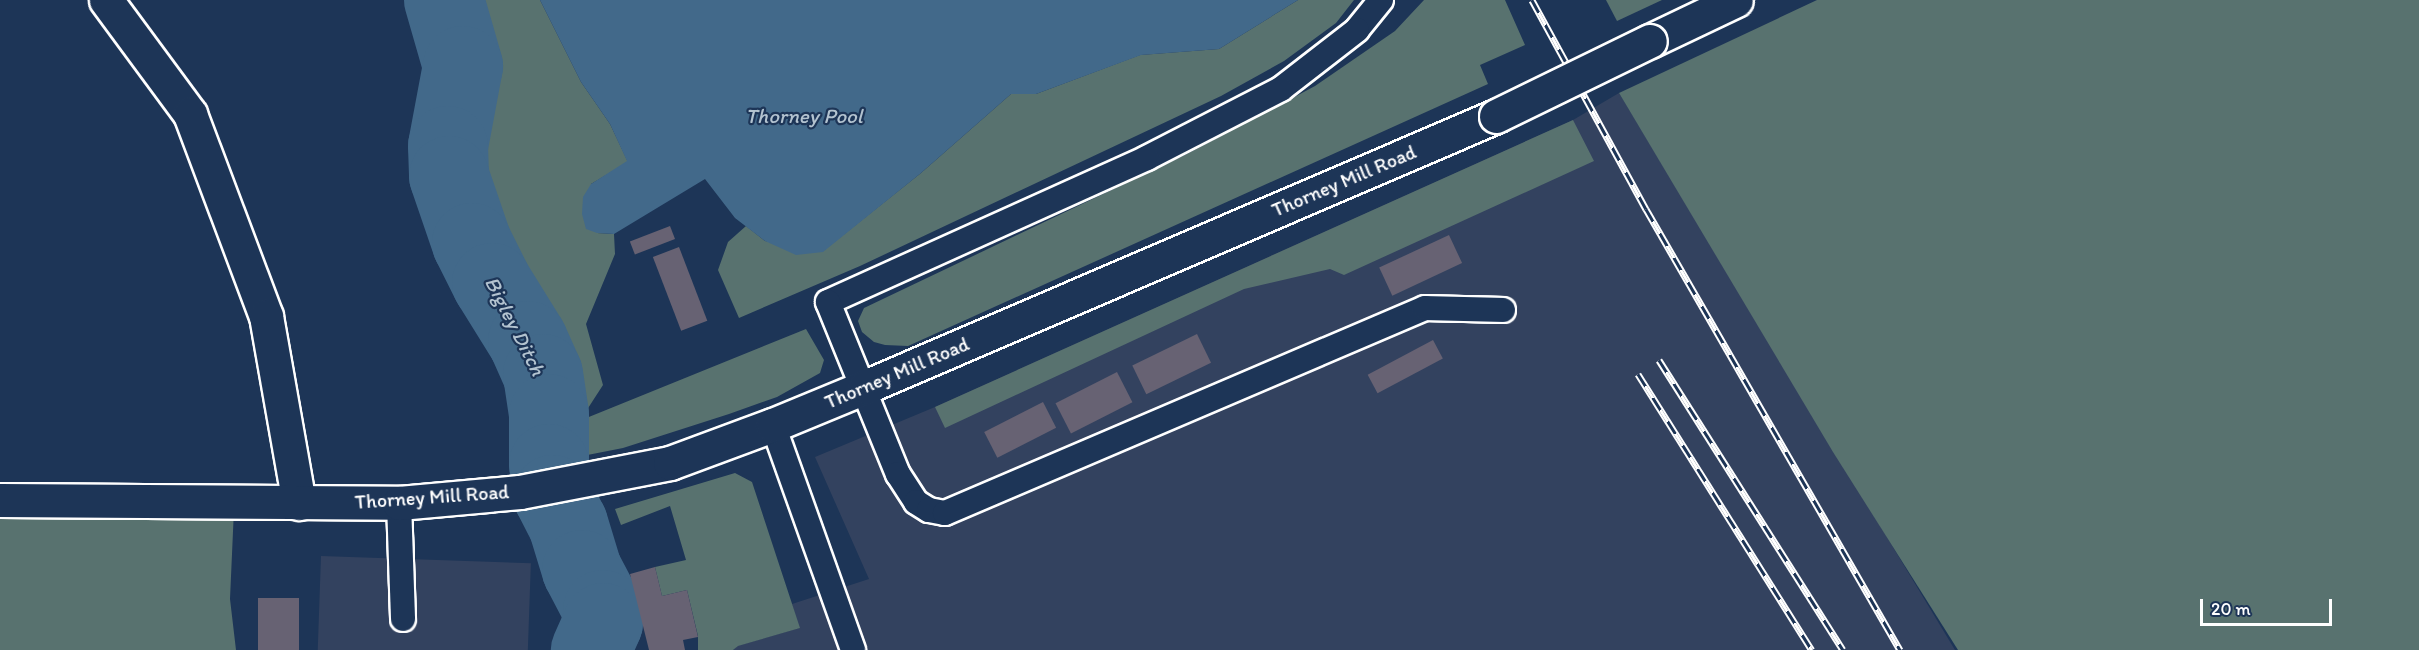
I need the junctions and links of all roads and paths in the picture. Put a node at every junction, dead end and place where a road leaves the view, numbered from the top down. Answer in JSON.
{"nodes":[{"id":1,"x":106,"y":0,"type":"edge"},
{"id":2,"x":1380,"y":0,"type":"edge"},
{"id":3,"x":1736,"y":0,"type":"edge"},
{"id":4,"x":1503,"y":310,"type":"dead end"},
{"id":5,"x":865,"y":387,"type":"junction"},
{"id":6,"x":773,"y":425,"type":"junction"},
{"id":7,"x":0,"y":500,"type":"edge"},
{"id":8,"x":298,"y":503,"type":"junction"},
{"id":9,"x":399,"y":503,"type":"junction"},
{"id":10,"x":403,"y":619,"type":"dead end"},
{"id":11,"x":853,"y":650,"type":"edge"}],
"edges":[{"from":1,"to":8,"type":"street"},
{"from":2,"to":5,"type":"lane"},
{"from":3,"to":5,"type":"street","name":"Thorney Mill Road","bridge":true},
{"from":4,"to":5,"type":"lane"},
{"from":5,"to":6,"type":"street","name":"Thorney Mill Road"},
{"from":6,"to":9,"type":"street","name":"Thorney Mill Road"},
{"from":6,"to":11,"type":"lane"},
{"from":7,"to":8,"type":"street","name":"Thorney Mill Road"},
{"from":8,"to":9,"type":"street","name":"Thorney Mill Road"},
{"from":9,"to":10,"type":"lane"}]}
